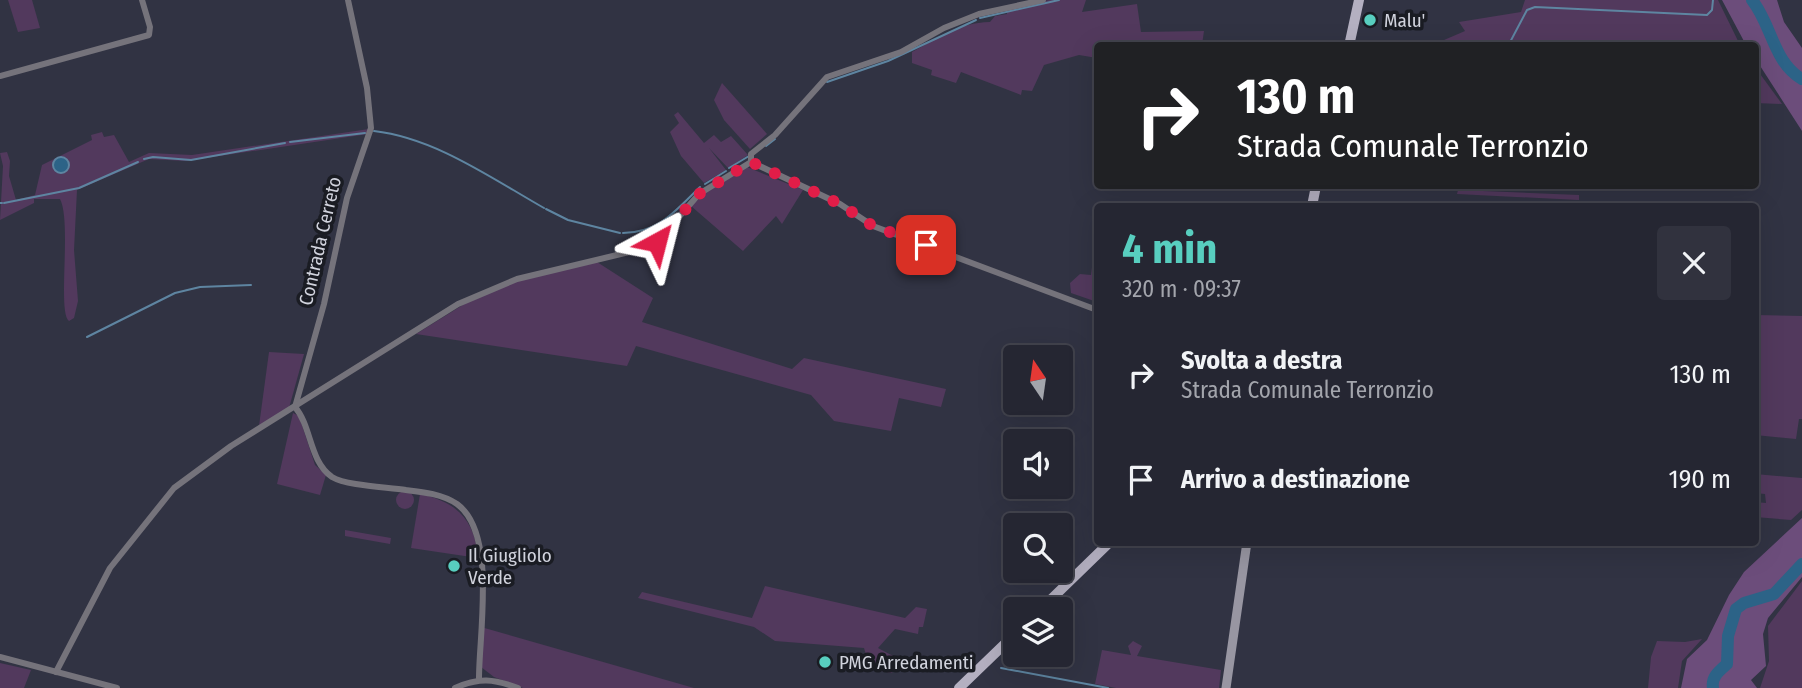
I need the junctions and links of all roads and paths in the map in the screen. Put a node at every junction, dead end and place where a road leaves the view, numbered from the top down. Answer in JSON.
{"nodes":[{"id":1,"x":142,"y":0,"type":"edge"},
{"id":2,"x":348,"y":0,"type":"edge"},
{"id":3,"x":1043,"y":0,"type":"edge"},
{"id":4,"x":1359,"y":0,"type":"edge"},
{"id":5,"x":1350,"y":42,"type":"edge"},
{"id":6,"x":0,"y":76,"type":"edge"},
{"id":7,"x":751,"y":162,"type":"junction"},
{"id":8,"x":1094,"y":309,"type":"edge"},
{"id":9,"x":295,"y":407,"type":"junction"},
{"id":10,"x":1106,"y":546,"type":"edge"},
{"id":11,"x":1246,"y":546,"type":"edge"},
{"id":12,"x":1053,"y":597,"type":"edge"},
{"id":13,"x":1003,"y":646,"type":"edge"},
{"id":14,"x":0,"y":657,"type":"edge"},
{"id":15,"x":56,"y":672,"type":"junction"},
{"id":16,"x":479,"y":678,"type":"junction"},
{"id":17,"x":117,"y":688,"type":"edge"},
{"id":18,"x":455,"y":688,"type":"edge"},
{"id":19,"x":519,"y":688,"type":"edge"},
{"id":20,"x":959,"y":688,"type":"edge"},
{"id":21,"x":1226,"y":688,"type":"edge"}],
"edges":[{"from":1,"to":6,"type":"street"},
{"from":2,"to":9,"type":"street","name":"Contrada Cerreto"},
{"from":3,"to":7,"type":"street"},
{"from":4,"to":5,"type":"main road"},
{"from":7,"to":8,"type":"street"},
{"from":7,"to":9,"type":"street"},
{"from":9,"to":15,"type":"street"},
{"from":9,"to":16,"type":"street"},
{"from":10,"to":12,"type":"main road"},
{"from":11,"to":21,"type":"street"},
{"from":13,"to":20,"type":"main road"},
{"from":14,"to":15,"type":"street"},
{"from":15,"to":17,"type":"street"},
{"from":16,"to":18,"type":"street"},
{"from":16,"to":19,"type":"street"}]}
